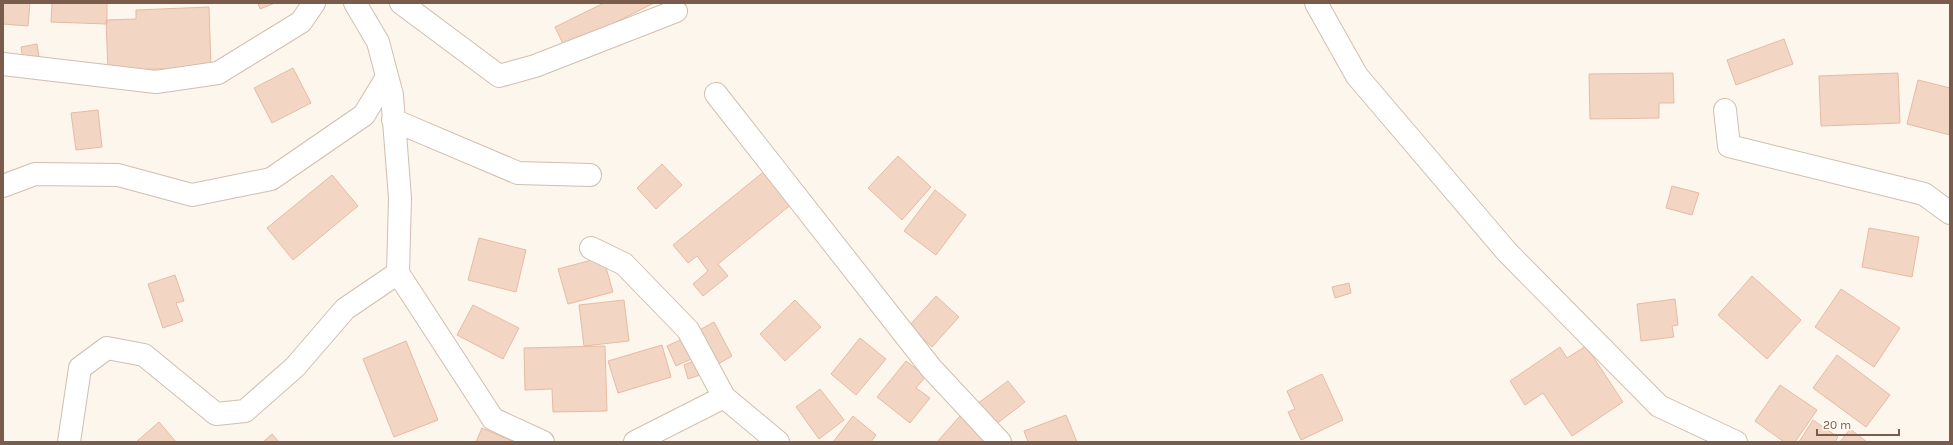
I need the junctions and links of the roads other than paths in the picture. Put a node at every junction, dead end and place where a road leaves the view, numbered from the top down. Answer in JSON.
{"nodes":[{"id":1,"x":314,"y":3,"type":"edge"},
{"id":2,"x":355,"y":3,"type":"edge"},
{"id":3,"x":401,"y":3,"type":"edge"},
{"id":4,"x":1316,"y":3,"type":"edge"},
{"id":5,"x":676,"y":11,"type":"dead end"},
{"id":6,"x":3,"y":64,"type":"edge"},
{"id":7,"x":387,"y":77,"type":"junction"},
{"id":8,"x":716,"y":94,"type":"dead end"},
{"id":9,"x":1725,"y":110,"type":"dead end"},
{"id":10,"x":394,"y":120,"type":"junction"},
{"id":11,"x":590,"y":175,"type":"dead end"},
{"id":12,"x":3,"y":186,"type":"edge"},
{"id":13,"x":1950,"y":213,"type":"edge"},
{"id":14,"x":591,"y":248,"type":"dead end"},
{"id":15,"x":398,"y":273,"type":"junction"},
{"id":16,"x":724,"y":397,"type":"junction"},
{"id":17,"x":69,"y":442,"type":"edge"},
{"id":18,"x":543,"y":442,"type":"edge"},
{"id":19,"x":635,"y":442,"type":"edge"},
{"id":20,"x":778,"y":442,"type":"edge"},
{"id":21,"x":1000,"y":442,"type":"edge"},
{"id":22,"x":1736,"y":442,"type":"edge"}],
"edges":[{"from":1,"to":6,"type":"street"},
{"from":2,"to":7,"type":"street"},
{"from":3,"to":5,"type":"street"},
{"from":4,"to":22,"type":"street"},
{"from":7,"to":10,"type":"street"},
{"from":7,"to":12,"type":"street"},
{"from":8,"to":21,"type":"street"},
{"from":9,"to":13,"type":"street"},
{"from":10,"to":11,"type":"street"},
{"from":10,"to":15,"type":"street"},
{"from":14,"to":16,"type":"street"},
{"from":15,"to":17,"type":"street"},
{"from":15,"to":18,"type":"street"},
{"from":16,"to":19,"type":"street"},
{"from":16,"to":20,"type":"street"}]}
